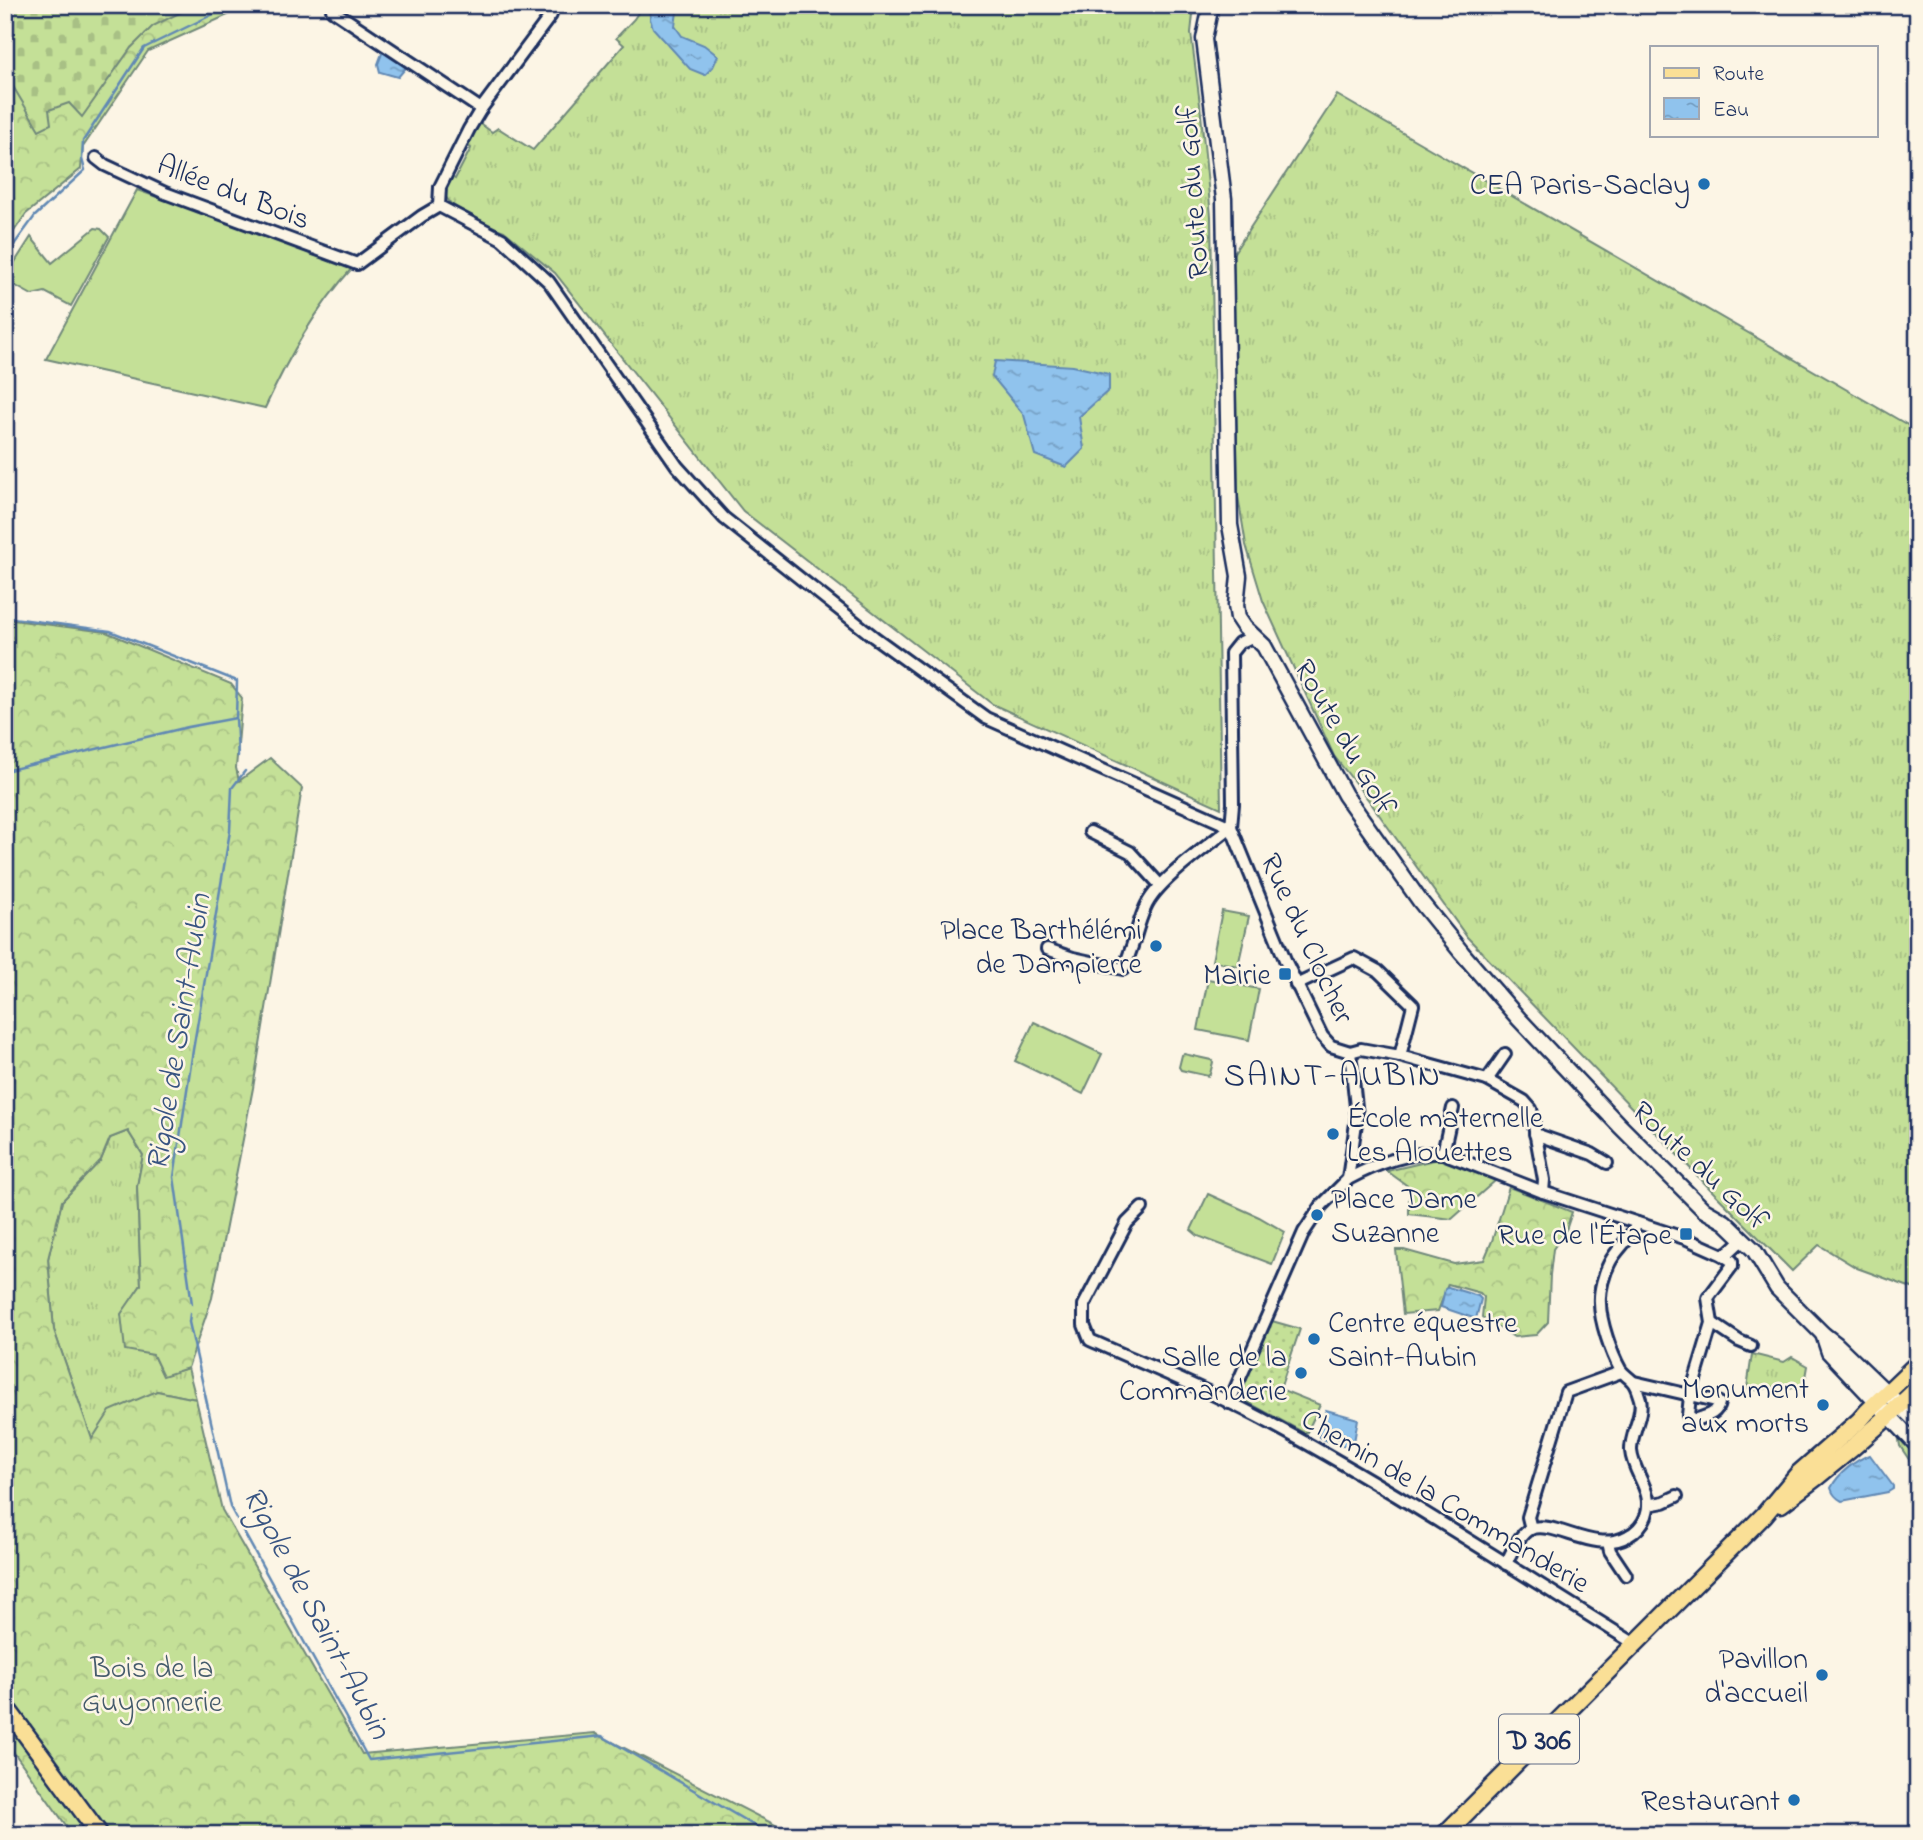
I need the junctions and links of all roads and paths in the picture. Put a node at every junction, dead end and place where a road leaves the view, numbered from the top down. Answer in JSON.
{"nodes":[{"id":1,"x":1211,"y":5,"type":"edge"},
{"id":2,"x":332,"y":10,"type":"dead end"},
{"id":3,"x":551,"y":15,"type":"dead end"},
{"id":4,"x":481,"y":109,"type":"junction"},
{"id":5,"x":96,"y":158,"type":"dead end"},
{"id":6,"x":439,"y":206,"type":"junction"},
{"id":7,"x":1254,"y":636,"type":"junction"},
{"id":8,"x":1231,"y":827,"type":"junction"},
{"id":9,"x":1090,"y":832,"type":"dead end"},
{"id":10,"x":1160,"y":885,"type":"junction"},
{"id":11,"x":1047,"y":949,"type":"dead end"},
{"id":12,"x":1296,"y":985,"type":"junction"},
{"id":13,"x":1350,"y":1052,"type":"junction"},
{"id":14,"x":1505,"y":1054,"type":"dead end"},
{"id":15,"x":1400,"y":1056,"type":"junction"},
{"id":16,"x":1488,"y":1080,"type":"junction"},
{"id":17,"x":1452,"y":1108,"type":"dead end"},
{"id":18,"x":1535,"y":1133,"type":"junction"},
{"id":19,"x":1443,"y":1153,"type":"junction"},
{"id":20,"x":1607,"y":1163,"type":"dead end"},
{"id":21,"x":1348,"y":1180,"type":"junction"},
{"id":22,"x":1543,"y":1192,"type":"junction"},
{"id":23,"x":1142,"y":1208,"type":"dead end"},
{"id":24,"x":1637,"y":1223,"type":"junction"},
{"id":25,"x":1743,"y":1239,"type":"junction"},
{"id":26,"x":1723,"y":1255,"type":"junction"},
{"id":27,"x":1712,"y":1324,"type":"junction"},
{"id":28,"x":1751,"y":1346,"type":"dead end"},
{"id":29,"x":1918,"y":1363,"type":"edge"},
{"id":30,"x":1621,"y":1372,"type":"junction"},
{"id":31,"x":1634,"y":1382,"type":"junction"},
{"id":32,"x":1918,"y":1388,"type":"edge"},
{"id":33,"x":1882,"y":1397,"type":"junction"},
{"id":34,"x":1229,"y":1403,"type":"junction"},
{"id":35,"x":1896,"y":1416,"type":"junction"},
{"id":36,"x":1918,"y":1423,"type":"edge"},
{"id":37,"x":1918,"y":1446,"type":"edge"},
{"id":38,"x":1677,"y":1496,"type":"dead end"},
{"id":39,"x":1648,"y":1505,"type":"junction"},
{"id":40,"x":1764,"y":1515,"type":"junction"},
{"id":41,"x":1531,"y":1529,"type":"junction"},
{"id":42,"x":1608,"y":1542,"type":"junction"},
{"id":43,"x":1506,"y":1564,"type":"junction"},
{"id":44,"x":1626,"y":1575,"type":"dead end"},
{"id":45,"x":1635,"y":1644,"type":"junction"},
{"id":46,"x":5,"y":1706,"type":"edge"},
{"id":47,"x":100,"y":1835,"type":"edge"},
{"id":48,"x":1444,"y":1835,"type":"edge"}],
"edges":[{"from":1,"to":7,"type":"street","name":"Route du Golf"},
{"from":2,"to":4,"type":"street"},
{"from":3,"to":4,"type":"street"},
{"from":4,"to":6,"type":"street"},
{"from":5,"to":6,"type":"street","name":"Allée du Bois"},
{"from":6,"to":8,"type":"street"},
{"from":7,"to":8,"type":"street"},
{"from":7,"to":25,"type":"street","name":"Route du Golf"},
{"from":8,"to":10,"type":"street"},
{"from":8,"to":12,"type":"street","name":"Rue du Clocher"},
{"from":9,"to":10,"type":"street"},
{"from":10,"to":11,"type":"street"},
{"from":12,"to":13,"type":"street","name":"Rue du Clocher"},
{"from":12,"to":15,"type":"street"},
{"from":13,"to":15,"type":"street"},
{"from":13,"to":21,"type":"street","name":"Rue du Clocher"},
{"from":14,"to":16,"type":"street"},
{"from":15,"to":16,"type":"street"},
{"from":16,"to":18,"type":"street"},
{"from":17,"to":19,"type":"street"},
{"from":18,"to":20,"type":"street"},
{"from":18,"to":22,"type":"street"},
{"from":19,"to":21,"type":"street"},
{"from":19,"to":22,"type":"street"},
{"from":21,"to":34,"type":"street"},
{"from":22,"to":24,"type":"street"},
{"from":23,"to":34,"type":"street","name":"Chemin de la Commanderie"},
{"from":24,"to":26,"type":"street"},
{"from":24,"to":30,"type":"street"},
{"from":25,"to":26,"type":"street"},
{"from":25,"to":33,"type":"street","name":"Route du Golf"},
{"from":26,"to":27,"type":"street"},
{"from":27,"to":28,"type":"street"},
{"from":27,"to":31,"type":"street"},
{"from":29,"to":33,"type":"main road","number":"D 306"},
{"from":30,"to":31,"type":"street"},
{"from":30,"to":41,"type":"street"},
{"from":31,"to":39,"type":"street"},
{"from":32,"to":35,"type":"main road","number":"D 306"},
{"from":33,"to":35,"type":"street","name":"Route du Golf"},
{"from":33,"to":40,"type":"main road","number":"D 306"},
{"from":34,"to":43,"type":"street","name":"Chemin de la Commanderie"},
{"from":35,"to":36,"type":"street"},
{"from":35,"to":37,"type":"street"},
{"from":35,"to":40,"type":"main road","number":"D 306"},
{"from":38,"to":39,"type":"street"},
{"from":39,"to":42,"type":"street"},
{"from":40,"to":45,"type":"main road","number":"D 306"},
{"from":41,"to":42,"type":"street"},
{"from":41,"to":43,"type":"street"},
{"from":42,"to":44,"type":"street"},
{"from":43,"to":45,"type":"street","name":"Chemin de la Commanderie"},
{"from":45,"to":48,"type":"main road","number":"D 306"},
{"from":46,"to":47,"type":"main road"}]}
